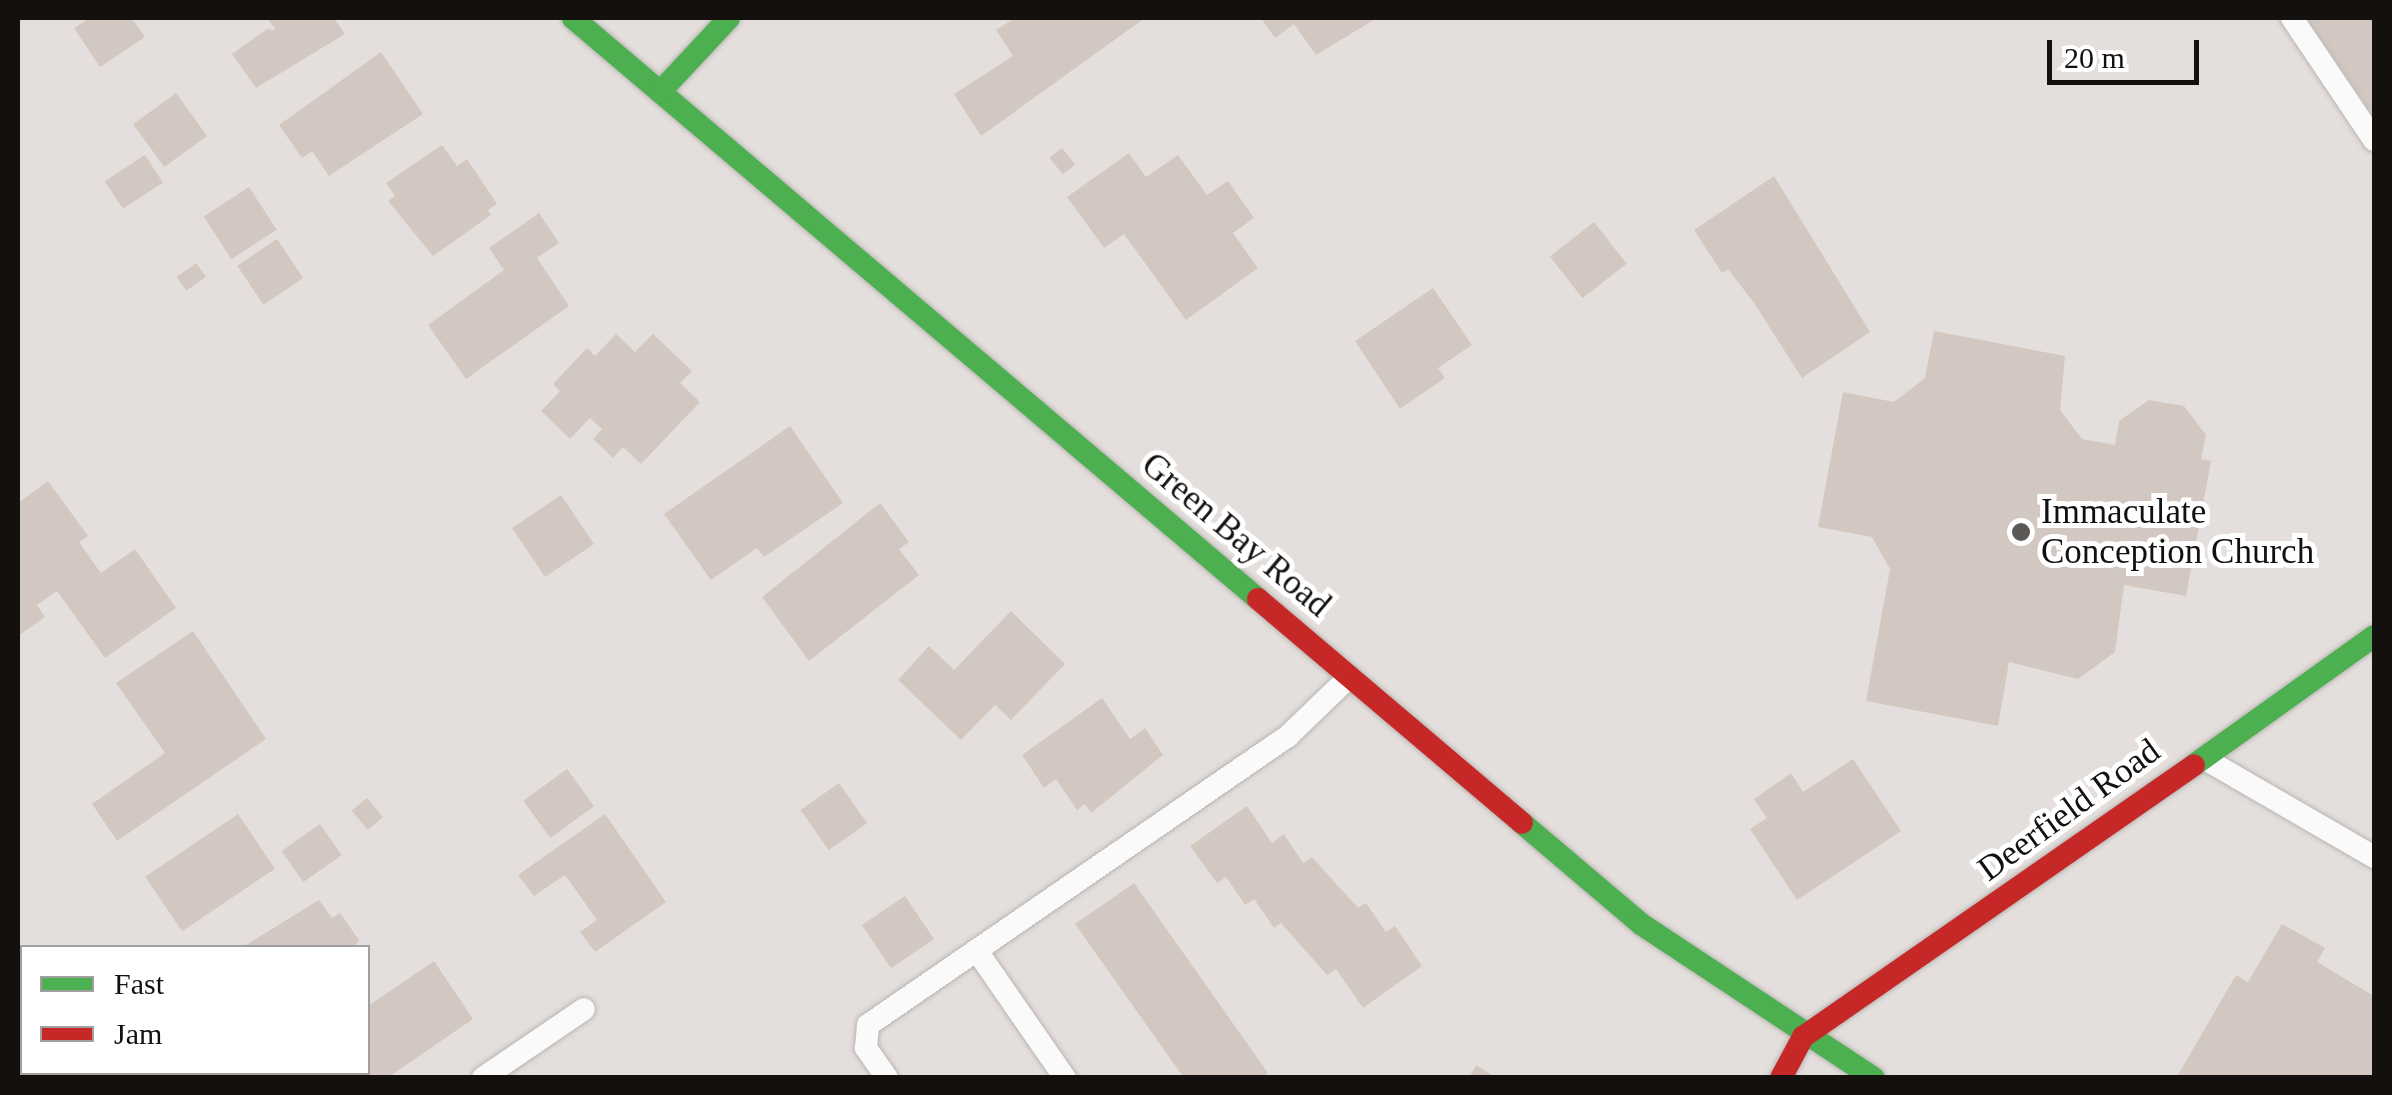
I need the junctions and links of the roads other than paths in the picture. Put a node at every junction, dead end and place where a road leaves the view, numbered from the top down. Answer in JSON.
{"nodes":[{"id":1,"x":573,"y":18,"type":"edge"},
{"id":2,"x":729,"y":18,"type":"edge"},
{"id":3,"x":2292,"y":18,"type":"edge"},
{"id":4,"x":660,"y":92,"type":"junction"},
{"id":5,"x":2374,"y":140,"type":"edge"},
{"id":6,"x":2374,"y":636,"type":"edge"},
{"id":7,"x":1349,"y":677,"type":"junction"},
{"id":8,"x":2202,"y":757,"type":"junction"},
{"id":9,"x":2374,"y":857,"type":"edge"},
{"id":10,"x":977,"y":951,"type":"junction"},
{"id":11,"x":584,"y":1009,"type":"dead end"},
{"id":12,"x":1803,"y":1037,"type":"junction"},
{"id":13,"x":483,"y":1078,"type":"edge"},
{"id":14,"x":888,"y":1078,"type":"edge"},
{"id":15,"x":1066,"y":1078,"type":"edge"},
{"id":16,"x":1781,"y":1078,"type":"edge"},
{"id":17,"x":1874,"y":1078,"type":"edge"}],
"edges":[{"from":1,"to":4,"type":"main road","name":"Green Bay Road"},
{"from":2,"to":4,"type":"main road"},
{"from":3,"to":5,"type":"lane"},
{"from":4,"to":7,"type":"main road","name":"Green Bay Road"},
{"from":6,"to":8,"type":"main road","name":"Deerfield Road"},
{"from":7,"to":10,"type":"lane"},
{"from":7,"to":12,"type":"main road","name":"Green Bay Road"},
{"from":8,"to":9,"type":"lane"},
{"from":8,"to":12,"type":"main road","name":"Deerfield Road"},
{"from":10,"to":14,"type":"lane"},
{"from":10,"to":15,"type":"lane"},
{"from":11,"to":13,"type":"lane"},
{"from":12,"to":16,"type":"main road"},
{"from":12,"to":17,"type":"main road","name":"Green Bay Road"}]}
